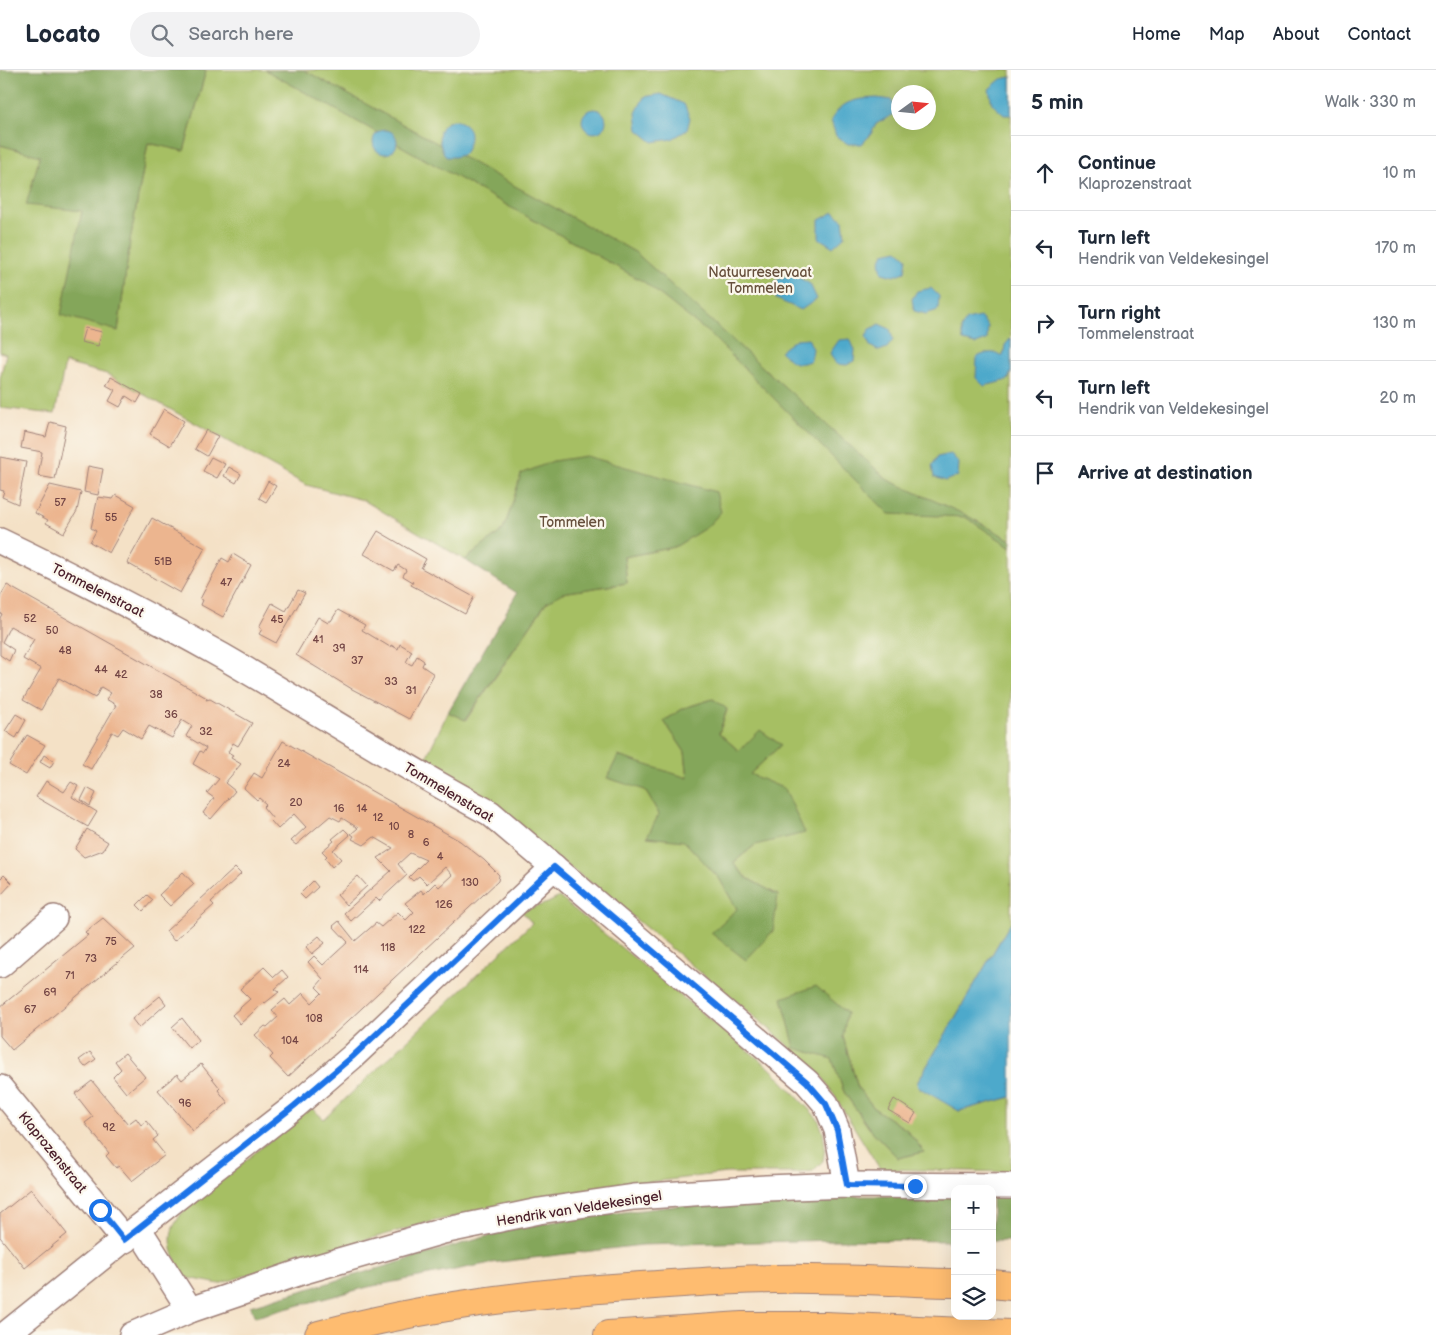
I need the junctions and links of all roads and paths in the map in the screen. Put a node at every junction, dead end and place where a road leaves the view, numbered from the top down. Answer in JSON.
{"nodes":[{"id":1,"x":0,"y":541,"type":"edge"},
{"id":2,"x":554,"y":867,"type":"junction"},
{"id":3,"x":54,"y":918,"type":"dead end"},
{"id":4,"x":0,"y":965,"type":"edge"},
{"id":5,"x":0,"y":1088,"type":"edge"},
{"id":6,"x":847,"y":1185,"type":"junction"},
{"id":7,"x":1011,"y":1186,"type":"edge"},
{"id":8,"x":131,"y":1234,"type":"junction"},
{"id":9,"x":951,"y":1283,"type":"edge"},
{"id":10,"x":190,"y":1310,"type":"junction"},
{"id":11,"x":1002,"y":1333,"type":"edge"},
{"id":12,"x":5,"y":1335,"type":"edge"},
{"id":13,"x":132,"y":1335,"type":"edge"},
{"id":14,"x":319,"y":1335,"type":"edge"},
{"id":15,"x":608,"y":1335,"type":"edge"}],
"edges":[{"from":1,"to":2,"type":"street","name":"Tommelenstraat"},
{"from":2,"to":6,"type":"street","name":"Tommelenstraat"},
{"from":2,"to":8,"type":"street"},
{"from":3,"to":4,"type":"street"},
{"from":5,"to":8,"type":"street","name":"Klaprozenstraat"},
{"from":6,"to":7,"type":"street","name":"Hendrik van Veldekesingel"},
{"from":6,"to":10,"type":"street","name":"Hendrik van Veldekesingel"},
{"from":8,"to":10,"type":"street"},
{"from":8,"to":12,"type":"street"},
{"from":9,"to":14,"type":"highway"},
{"from":10,"to":13,"type":"street","name":"Hendrik van Veldekesingel"},
{"from":11,"to":15,"type":"highway"}]}
